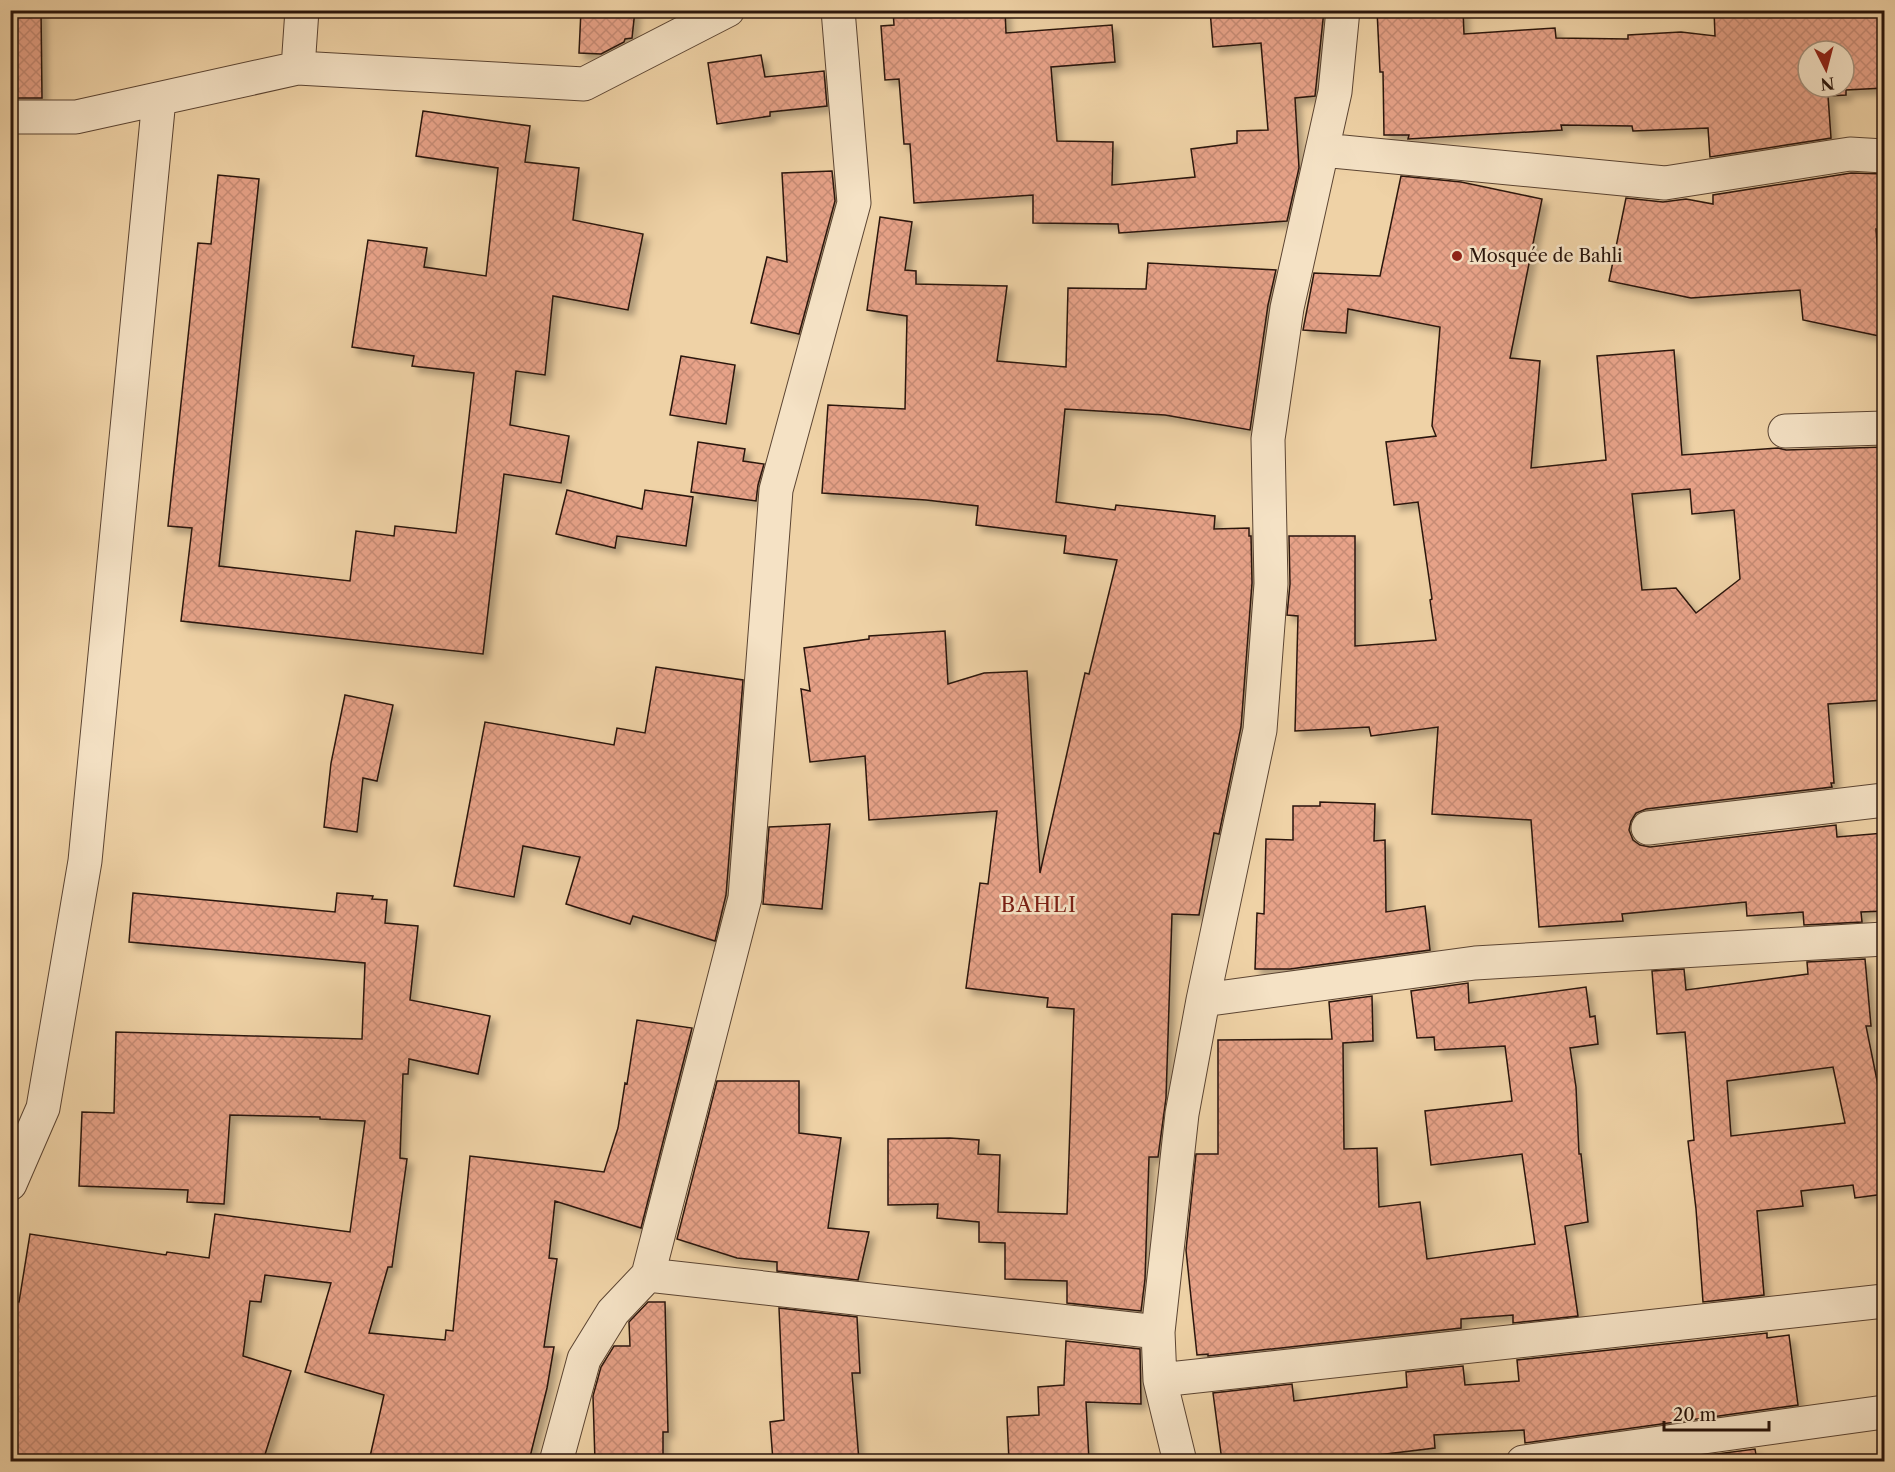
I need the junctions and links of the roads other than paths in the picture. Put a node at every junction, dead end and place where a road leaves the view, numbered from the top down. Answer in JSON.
{"nodes":[{"id":1,"x":302,"y":10,"type":"edge"},
{"id":2,"x":728,"y":10,"type":"edge"},
{"id":3,"x":838,"y":10,"type":"edge"},
{"id":4,"x":1343,"y":10,"type":"edge"},
{"id":5,"x":298,"y":68,"type":"junction"},
{"id":6,"x":159,"y":99,"type":"junction"},
{"id":7,"x":10,"y":117,"type":"edge"},
{"id":8,"x":1323,"y":150,"type":"junction"},
{"id":9,"x":1884,"y":156,"type":"edge"},
{"id":10,"x":1884,"y":428,"type":"edge"},
{"id":11,"x":1785,"y":431,"type":"dead end"},
{"id":12,"x":1884,"y":800,"type":"edge"},
{"id":13,"x":1648,"y":828,"type":"dead end"},
{"id":14,"x":1884,"y":939,"type":"edge"},
{"id":15,"x":1203,"y":1000,"type":"junction"},
{"id":16,"x":10,"y":1184,"type":"edge"},
{"id":17,"x":648,"y":1275,"type":"junction"},
{"id":18,"x":1884,"y":1301,"type":"edge"},
{"id":19,"x":1158,"y":1332,"type":"junction"},
{"id":20,"x":1160,"y":1380,"type":"junction"},
{"id":21,"x":1884,"y":1412,"type":"edge"},
{"id":22,"x":555,"y":1461,"type":"edge"},
{"id":23,"x":1180,"y":1461,"type":"edge"},
{"id":24,"x":1523,"y":1461,"type":"edge"}],
"edges":[{"from":1,"to":5,"type":"street"},
{"from":2,"to":5,"type":"street"},
{"from":3,"to":17,"type":"street"},
{"from":4,"to":8,"type":"street"},
{"from":5,"to":6,"type":"street"},
{"from":6,"to":7,"type":"street"},
{"from":6,"to":16,"type":"street"},
{"from":8,"to":9,"type":"street"},
{"from":8,"to":15,"type":"street"},
{"from":10,"to":11,"type":"street"},
{"from":12,"to":13,"type":"street"},
{"from":14,"to":15,"type":"street"},
{"from":15,"to":19,"type":"street"},
{"from":17,"to":19,"type":"street"},
{"from":17,"to":22,"type":"street"},
{"from":18,"to":20,"type":"street"},
{"from":19,"to":20,"type":"street"},
{"from":20,"to":23,"type":"street"},
{"from":21,"to":24,"type":"street"}]}
